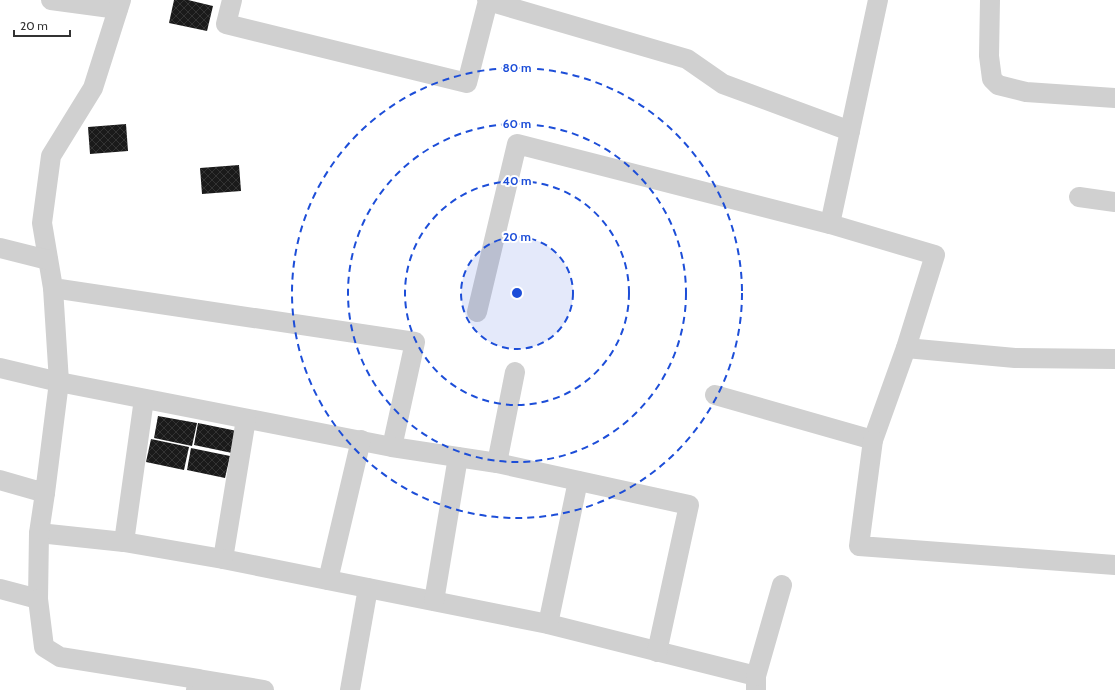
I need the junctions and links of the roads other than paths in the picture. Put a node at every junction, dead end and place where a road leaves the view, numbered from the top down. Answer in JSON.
{"nodes":[{"id":1,"x":51,"y":0,"type":"edge"},
{"id":2,"x":232,"y":0,"type":"edge"},
{"id":3,"x":487,"y":0,"type":"edge"},
{"id":4,"x":878,"y":0,"type":"edge"},
{"id":5,"x":990,"y":0,"type":"edge"},
{"id":6,"x":119,"y":5,"type":"edge"},
{"id":7,"x":1115,"y":98,"type":"edge"},
{"id":8,"x":850,"y":131,"type":"junction"},
{"id":9,"x":1079,"y":197,"type":"dead end"},
{"id":10,"x":1115,"y":202,"type":"edge"},
{"id":11,"x":830,"y":224,"type":"junction"},
{"id":12,"x":0,"y":248,"type":"edge"},
{"id":13,"x":48,"y":260,"type":"junction"},
{"id":14,"x":53,"y":288,"type":"junction"},
{"id":15,"x":477,"y":312,"type":"dead end"},
{"id":16,"x":906,"y":348,"type":"junction"},
{"id":17,"x":1115,"y":359,"type":"edge"},
{"id":18,"x":0,"y":368,"type":"edge"},
{"id":19,"x":515,"y":372,"type":"dead end"},
{"id":20,"x":59,"y":382,"type":"junction"},
{"id":21,"x":715,"y":395,"type":"dead end"},
{"id":22,"x":144,"y":399,"type":"junction"},
{"id":23,"x":246,"y":419,"type":"junction"},
{"id":24,"x":361,"y":440,"type":"junction"},
{"id":25,"x":873,"y":440,"type":"junction"},
{"id":26,"x":392,"y":447,"type":"junction"},
{"id":27,"x":458,"y":457,"type":"junction"},
{"id":28,"x":497,"y":463,"type":"junction"},
{"id":29,"x":0,"y":480,"type":"edge"},
{"id":30,"x":578,"y":481,"type":"junction"},
{"id":31,"x":45,"y":493,"type":"junction"},
{"id":32,"x":39,"y":533,"type":"junction"},
{"id":33,"x":124,"y":542,"type":"junction"},
{"id":34,"x":223,"y":559,"type":"junction"},
{"id":35,"x":1115,"y":565,"type":"edge"},
{"id":36,"x":328,"y":580,"type":"junction"},
{"id":37,"x":782,"y":585,"type":"dead end"},
{"id":38,"x":368,"y":588,"type":"junction"},
{"id":39,"x":0,"y":589,"type":"edge"},
{"id":40,"x":38,"y":599,"type":"junction"},
{"id":41,"x":434,"y":601,"type":"junction"},
{"id":42,"x":548,"y":624,"type":"junction"},
{"id":43,"x":657,"y":652,"type":"junction"},
{"id":44,"x":756,"y":683,"type":"edge"},
{"id":45,"x":197,"y":684,"type":"edge"},
{"id":46,"x":264,"y":690,"type":"edge"},
{"id":47,"x":350,"y":690,"type":"edge"}],
"edges":[{"from":1,"to":6,"type":"street"},
{"from":2,"to":3,"type":"street"},
{"from":3,"to":8,"type":"street"},
{"from":4,"to":8,"type":"street"},
{"from":5,"to":7,"type":"street"},
{"from":6,"to":13,"type":"street"},
{"from":8,"to":11,"type":"street"},
{"from":9,"to":10,"type":"street"},
{"from":11,"to":15,"type":"street"},
{"from":11,"to":16,"type":"street"},
{"from":12,"to":13,"type":"street"},
{"from":13,"to":14,"type":"street"},
{"from":14,"to":20,"type":"street"},
{"from":14,"to":26,"type":"street"},
{"from":16,"to":17,"type":"street"},
{"from":16,"to":25,"type":"street"},
{"from":18,"to":20,"type":"street"},
{"from":19,"to":28,"type":"street"},
{"from":20,"to":22,"type":"street"},
{"from":20,"to":31,"type":"street"},
{"from":21,"to":25,"type":"street"},
{"from":22,"to":23,"type":"street"},
{"from":22,"to":33,"type":"street"},
{"from":23,"to":24,"type":"street"},
{"from":23,"to":34,"type":"street"},
{"from":24,"to":26,"type":"street"},
{"from":24,"to":36,"type":"street"},
{"from":25,"to":35,"type":"street"},
{"from":26,"to":27,"type":"street"},
{"from":27,"to":28,"type":"street"},
{"from":27,"to":41,"type":"street"},
{"from":28,"to":30,"type":"street"},
{"from":29,"to":31,"type":"street"},
{"from":30,"to":42,"type":"street"},
{"from":30,"to":43,"type":"street"},
{"from":31,"to":32,"type":"street"},
{"from":32,"to":33,"type":"street"},
{"from":32,"to":40,"type":"street"},
{"from":33,"to":34,"type":"street"},
{"from":34,"to":36,"type":"street"},
{"from":36,"to":38,"type":"street"},
{"from":37,"to":44,"type":"street"},
{"from":38,"to":41,"type":"street"},
{"from":38,"to":47,"type":"street"},
{"from":39,"to":40,"type":"street"},
{"from":40,"to":45,"type":"street"},
{"from":41,"to":42,"type":"street"},
{"from":42,"to":43,"type":"street"},
{"from":43,"to":44,"type":"street"},
{"from":45,"to":46,"type":"street"}]}
